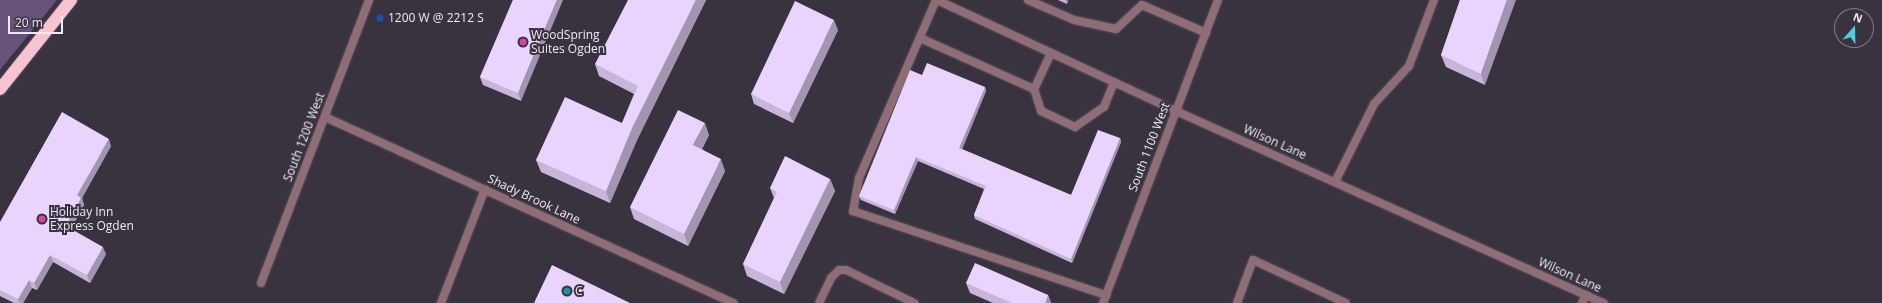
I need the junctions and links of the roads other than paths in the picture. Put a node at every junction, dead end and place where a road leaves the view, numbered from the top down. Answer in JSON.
{"nodes":[{"id":1,"x":71,"y":0,"type":"edge"},
{"id":2,"x":369,"y":0,"type":"edge"},
{"id":3,"x":1028,"y":0,"type":"edge"},
{"id":4,"x":1218,"y":0,"type":"edge"},
{"id":5,"x":1434,"y":0,"type":"edge"},
{"id":6,"x":941,"y":1,"type":"edge"},
{"id":7,"x":1143,"y":3,"type":"edge"},
{"id":8,"x":1206,"y":33,"type":"junction"},
{"id":9,"x":920,"y":38,"type":"junction"},
{"id":10,"x":1051,"y":53,"type":"junction"},
{"id":11,"x":1114,"y":82,"type":"junction"},
{"id":12,"x":1034,"y":89,"type":"junction"},
{"id":13,"x":0,"y":90,"type":"edge"},
{"id":14,"x":1176,"y":111,"type":"junction"},
{"id":15,"x":325,"y":117,"type":"junction"},
{"id":16,"x":1336,"y":182,"type":"junction"},
{"id":17,"x":485,"y":190,"type":"junction"},
{"id":18,"x":261,"y":283,"type":"dead end"},
{"id":19,"x":1106,"y":295,"type":"junction"},
{"id":20,"x":1586,"y":295,"type":"junction"},
{"id":21,"x":441,"y":303,"type":"edge"},
{"id":22,"x":734,"y":303,"type":"edge"},
{"id":23,"x":819,"y":303,"type":"edge"},
{"id":24,"x":914,"y":303,"type":"edge"},
{"id":25,"x":1103,"y":303,"type":"edge"},
{"id":26,"x":1237,"y":303,"type":"edge"},
{"id":27,"x":1346,"y":303,"type":"edge"},
{"id":28,"x":1582,"y":303,"type":"edge"},
{"id":29,"x":1604,"y":303,"type":"edge"}],
"edges":[{"from":1,"to":13,"type":"highway"},
{"from":2,"to":15,"type":"street","name":"South 1200 West"},
{"from":3,"to":7,"type":"street"},
{"from":4,"to":8,"type":"street","name":"South 1100 West"},
{"from":5,"to":16,"type":"street"},
{"from":6,"to":9,"type":"street"},
{"from":6,"to":10,"type":"street","name":"Wilson Lane"},
{"from":7,"to":8,"type":"street"},
{"from":8,"to":14,"type":"street","name":"South 1100 West"},
{"from":9,"to":12,"type":"street"},
{"from":9,"to":19,"type":"street"},
{"from":10,"to":11,"type":"street","name":"Wilson Lane"},
{"from":10,"to":12,"type":"street"},
{"from":11,"to":12,"type":"street"},
{"from":11,"to":14,"type":"street","name":"Wilson Lane"},
{"from":14,"to":16,"type":"street","name":"Wilson Lane"},
{"from":14,"to":19,"type":"street","name":"South 1100 West"},
{"from":15,"to":17,"type":"street","name":"Shady Brook Lane"},
{"from":15,"to":18,"type":"street","name":"South 1200 West"},
{"from":16,"to":20,"type":"street","name":"Wilson Lane"},
{"from":17,"to":21,"type":"street"},
{"from":17,"to":22,"type":"street","name":"Shady Brook Lane"},
{"from":19,"to":25,"type":"street","name":"South 1100 West"},
{"from":20,"to":28,"type":"street"},
{"from":20,"to":29,"type":"street","name":"Wilson Lane"},
{"from":23,"to":24,"type":"street"},
{"from":26,"to":27,"type":"street"}]}
